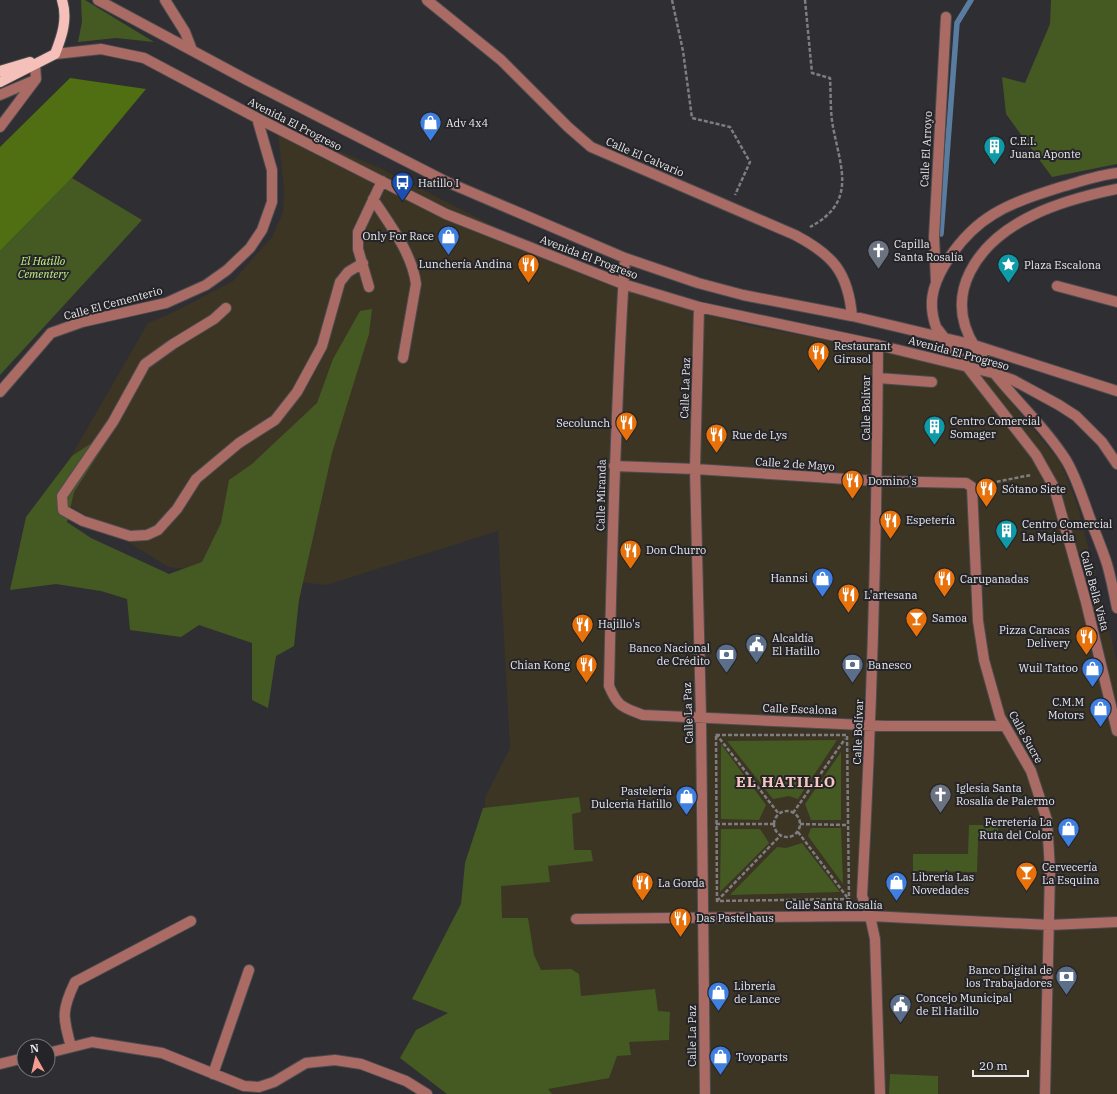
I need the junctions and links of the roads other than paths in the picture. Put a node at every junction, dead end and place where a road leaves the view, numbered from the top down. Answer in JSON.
{"nodes":[{"id":1,"x":62,"y":0,"type":"edge"},
{"id":2,"x":98,"y":0,"type":"edge"},
{"id":3,"x":165,"y":0,"type":"edge"},
{"id":4,"x":427,"y":0,"type":"edge"},
{"id":5,"x":946,"y":17,"type":"dead end"},
{"id":6,"x":192,"y":50,"type":"junction"},
{"id":7,"x":55,"y":54,"type":"junction"},
{"id":8,"x":34,"y":65,"type":"junction"},
{"id":9,"x":0,"y":71,"type":"edge"},
{"id":10,"x":36,"y":79,"type":"junction"},
{"id":11,"x":0,"y":82,"type":"edge"},
{"id":12,"x":0,"y":95,"type":"edge"},
{"id":13,"x":257,"y":118,"type":"junction"},
{"id":14,"x":0,"y":126,"type":"edge"},
{"id":15,"x":1117,"y":173,"type":"edge"},
{"id":16,"x":382,"y":181,"type":"junction"},
{"id":17,"x":1117,"y":189,"type":"edge"},
{"id":18,"x":373,"y":199,"type":"junction"},
{"id":19,"x":625,"y":258,"type":"junction"},
{"id":20,"x":363,"y":263,"type":"junction"},
{"id":21,"x":936,"y":283,"type":"junction"},
{"id":22,"x":623,"y":284,"type":"junction"},
{"id":23,"x":1057,"y":286,"type":"dead end"},
{"id":24,"x":369,"y":287,"type":"dead end"},
{"id":25,"x":1117,"y":302,"type":"edge"},
{"id":26,"x":699,"y":307,"type":"junction"},
{"id":27,"x":226,"y":308,"type":"dead end"},
{"id":28,"x":852,"y":316,"type":"junction"},
{"id":29,"x":945,"y":338,"type":"junction"},
{"id":30,"x":878,"y":345,"type":"junction"},
{"id":31,"x":974,"y":345,"type":"junction"},
{"id":32,"x":403,"y":358,"type":"dead end"},
{"id":33,"x":966,"y":366,"type":"junction"},
{"id":34,"x":993,"y":373,"type":"junction"},
{"id":35,"x":878,"y":378,"type":"junction"},
{"id":36,"x":932,"y":382,"type":"dead end"},
{"id":37,"x":1117,"y":391,"type":"edge"},
{"id":38,"x":0,"y":392,"type":"edge"},
{"id":39,"x":1117,"y":464,"type":"edge"},
{"id":40,"x":614,"y":466,"type":"junction"},
{"id":41,"x":695,"y":469,"type":"junction"},
{"id":42,"x":878,"y":481,"type":"junction"},
{"id":43,"x":972,"y":487,"type":"joint"},
{"id":44,"x":1117,"y":608,"type":"edge"},
{"id":45,"x":643,"y":715,"type":"joint"},
{"id":46,"x":701,"y":717,"type":"junction"},
{"id":47,"x":871,"y":724,"type":"junction"},
{"id":48,"x":1004,"y":726,"type":"junction"},
{"id":49,"x":1117,"y":731,"type":"edge"},
{"id":50,"x":870,"y":916,"type":"junction"},
{"id":51,"x":703,"y":918,"type":"junction"},
{"id":52,"x":576,"y":919,"type":"dead end"},
{"id":53,"x":191,"y":921,"type":"dead end"},
{"id":54,"x":1117,"y":922,"type":"edge"},
{"id":55,"x":1049,"y":925,"type":"junction"},
{"id":56,"x":249,"y":970,"type":"dead end"},
{"id":57,"x":72,"y":1047,"type":"junction"},
{"id":58,"x":56,"y":1051,"type":"edge"},
{"id":59,"x":16,"y":1060,"type":"edge"},
{"id":60,"x":0,"y":1064,"type":"edge"},
{"id":61,"x":213,"y":1074,"type":"junction"},
{"id":62,"x":258,"y":1091,"type":"edge"},
{"id":63,"x":428,"y":1094,"type":"edge"},
{"id":64,"x":704,"y":1094,"type":"edge"},
{"id":65,"x":880,"y":1094,"type":"edge"},
{"id":66,"x":1045,"y":1094,"type":"edge"}],
"edges":[{"from":1,"to":7,"type":"main road"},
{"from":2,"to":6,"type":"street","name":"Avenida El Progreso"},
{"from":3,"to":6,"type":"street"},
{"from":4,"to":28,"type":"street","name":"Calle El Calvario"},
{"from":5,"to":21,"type":"street","name":"Calle El Arroyo"},
{"from":6,"to":19,"type":"street","name":"Avenida El Progreso"},
{"from":7,"to":8,"type":"main road"},
{"from":7,"to":9,"type":"main road"},
{"from":7,"to":13,"type":"street","name":"Avenida El Progreso"},
{"from":8,"to":10,"type":"street"},
{"from":8,"to":11,"type":"main road"},
{"from":10,"to":12,"type":"street"},
{"from":10,"to":14,"type":"street"},
{"from":13,"to":16,"type":"street","name":"Avenida El Progreso"},
{"from":13,"to":38,"type":"street","name":"Calle El Cementerio"},
{"from":15,"to":21,"type":"street"},
{"from":16,"to":18,"type":"street"},
{"from":16,"to":22,"type":"street","name":"Avenida El Progreso"},
{"from":17,"to":31,"type":"street"},
{"from":18,"to":20,"type":"street"},
{"from":18,"to":32,"type":"street"},
{"from":19,"to":22,"type":"street","name":"Calle Miranda"},
{"from":19,"to":28,"type":"street","name":"Avenida El Progreso"},
{"from":20,"to":24,"type":"street"},
{"from":20,"to":27,"type":"street"},
{"from":21,"to":29,"type":"street","name":"Calle Bella Vista"},
{"from":22,"to":26,"type":"street","name":"Avenida El Progreso"},
{"from":22,"to":40,"type":"street","name":"Calle Miranda"},
{"from":23,"to":25,"type":"street"},
{"from":26,"to":30,"type":"street","name":"Avenida El Progreso"},
{"from":26,"to":41,"type":"street","name":"Calle La Paz"},
{"from":28,"to":29,"type":"street","name":"Avenida El Progreso"},
{"from":29,"to":31,"type":"street","name":"Avenida El Progreso"},
{"from":29,"to":33,"type":"street","name":"Calle Bella Vista"},
{"from":30,"to":33,"type":"street","name":"Avenida El Progreso"},
{"from":30,"to":35,"type":"street","name":"Calle Bolívar"},
{"from":31,"to":34,"type":"street"},
{"from":31,"to":37,"type":"street","name":"Avenida El Progreso"},
{"from":33,"to":34,"type":"street","name":"Avenida El Progreso"},
{"from":33,"to":49,"type":"street","name":"Calle Bella Vista"},
{"from":34,"to":39,"type":"street","name":"Avenida El Progreso"},
{"from":34,"to":44,"type":"street"},
{"from":35,"to":36,"type":"street"},
{"from":35,"to":42,"type":"street","name":"Calle Bolívar"},
{"from":40,"to":41,"type":"street","name":"Calle 2 de Mayo"},
{"from":40,"to":45,"type":"street","name":"Calle Miranda"},
{"from":41,"to":42,"type":"street","name":"Calle 2 de Mayo"},
{"from":41,"to":46,"type":"street","name":"Calle La Paz"},
{"from":42,"to":43,"type":"street","name":"Calle 2 de Mayo"},
{"from":42,"to":47,"type":"street","name":"Calle Bolívar"},
{"from":43,"to":48,"type":"street","name":"Calle Sucre"},
{"from":45,"to":46,"type":"street","name":"Calle Escalona"},
{"from":46,"to":47,"type":"street","name":"Calle Escalona"},
{"from":46,"to":51,"type":"street","name":"Calle La Paz"},
{"from":47,"to":48,"type":"street","name":"Calle Escalona"},
{"from":47,"to":50,"type":"street","name":"Calle Bolívar"},
{"from":48,"to":55,"type":"street","name":"Calle Sucre"},
{"from":50,"to":51,"type":"street","name":"Calle Santa Rosalía"},
{"from":50,"to":55,"type":"street","name":"Calle Santa Rosalía"},
{"from":50,"to":65,"type":"street","name":"Calle Bolívar"},
{"from":51,"to":52,"type":"street","name":"Calle Santa Rosalía"},
{"from":51,"to":64,"type":"street","name":"Calle La Paz"},
{"from":53,"to":57,"type":"street"},
{"from":54,"to":55,"type":"street","name":"Calle Santa Rosalía"},
{"from":55,"to":66,"type":"street","name":"Calle Sucre"},
{"from":56,"to":61,"type":"street"},
{"from":57,"to":58,"type":"street"},
{"from":57,"to":61,"type":"street"},
{"from":59,"to":60,"type":"street"},
{"from":61,"to":62,"type":"street"},
{"from":62,"to":63,"type":"street"}]}
